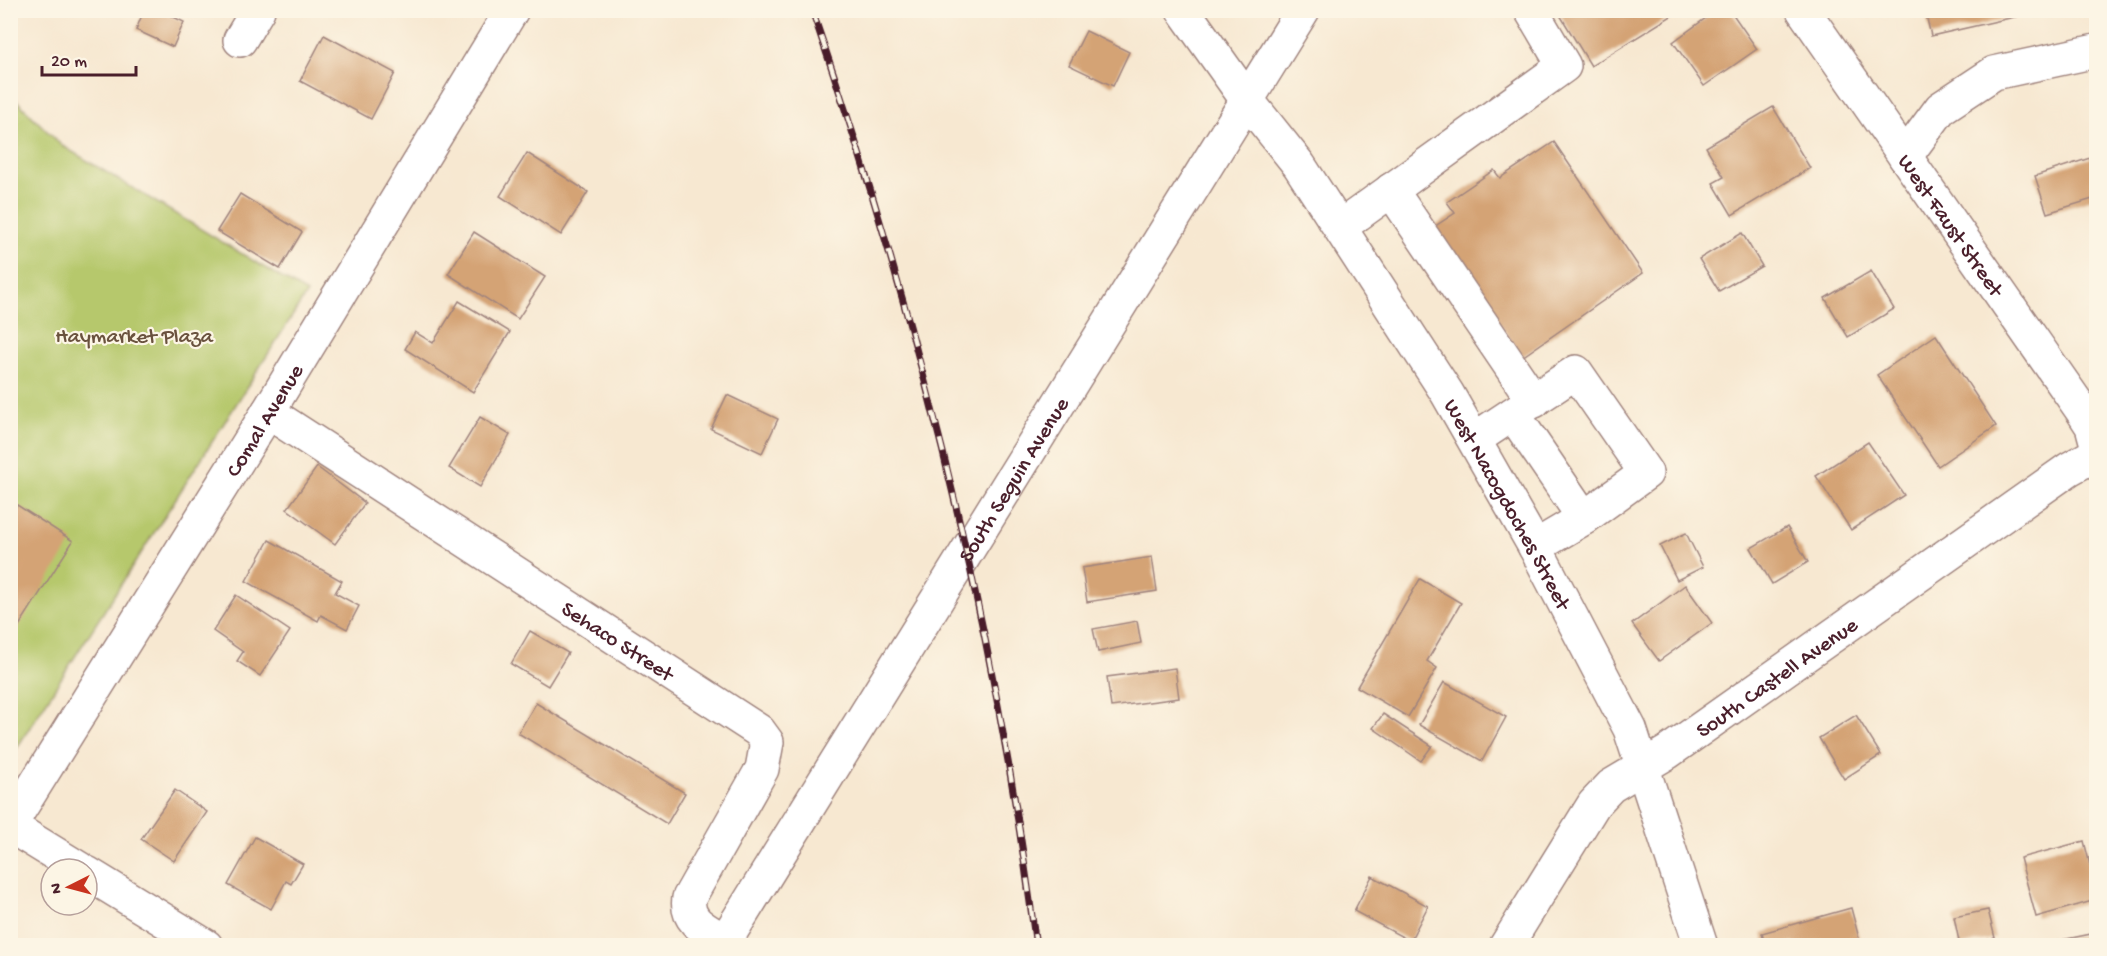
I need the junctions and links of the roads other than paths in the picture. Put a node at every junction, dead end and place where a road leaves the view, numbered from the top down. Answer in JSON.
{"nodes":[{"id":1,"x":258,"y":10,"type":"edge"},
{"id":2,"x":512,"y":10,"type":"edge"},
{"id":3,"x":1183,"y":10,"type":"edge"},
{"id":4,"x":1303,"y":10,"type":"edge"},
{"id":5,"x":1531,"y":10,"type":"edge"},
{"id":6,"x":1803,"y":10,"type":"edge"},
{"id":7,"x":240,"y":40,"type":"dead end"},
{"id":8,"x":2097,"y":51,"type":"edge"},
{"id":9,"x":1247,"y":100,"type":"junction"},
{"id":10,"x":1905,"y":157,"type":"junction"},
{"id":11,"x":1391,"y":190,"type":"junction"},
{"id":12,"x":1340,"y":227,"type":"junction"},
{"id":13,"x":1524,"y":408,"type":"junction"},
{"id":14,"x":268,"y":412,"type":"junction"},
{"id":15,"x":1474,"y":439,"type":"junction"},
{"id":16,"x":2097,"y":441,"type":"edge"},
{"id":17,"x":2097,"y":454,"type":"edge"},
{"id":18,"x":1584,"y":518,"type":"junction"},
{"id":19,"x":1535,"y":547,"type":"junction"},
{"id":20,"x":1642,"y":768,"type":"junction"},
{"id":21,"x":10,"y":826,"type":"edge"},
{"id":22,"x":61,"y":857,"type":"edge"},
{"id":23,"x":99,"y":880,"type":"edge"},
{"id":24,"x":723,"y":943,"type":"edge"},
{"id":25,"x":206,"y":945,"type":"edge"},
{"id":26,"x":1506,"y":945,"type":"edge"},
{"id":27,"x":1701,"y":945,"type":"edge"}],
"edges":[{"from":1,"to":7,"type":"street"},
{"from":2,"to":14,"type":"street","name":"Comal Avenue"},
{"from":3,"to":9,"type":"street","name":"West Nacogdoches Street"},
{"from":4,"to":9,"type":"street","name":"South Seguin Avenue"},
{"from":5,"to":11,"type":"street"},
{"from":6,"to":10,"type":"street","name":"West Faust Street"},
{"from":8,"to":10,"type":"street"},
{"from":9,"to":12,"type":"street","name":"West Nacogdoches Street"},
{"from":9,"to":24,"type":"street","name":"South Seguin Avenue"},
{"from":10,"to":16,"type":"street","name":"West Faust Street"},
{"from":11,"to":12,"type":"street"},
{"from":11,"to":13,"type":"street"},
{"from":12,"to":15,"type":"street","name":"West Nacogdoches Street"},
{"from":13,"to":15,"type":"street"},
{"from":13,"to":18,"type":"street"},
{"from":13,"to":18,"type":"street"},
{"from":14,"to":21,"type":"street","name":"Comal Avenue"},
{"from":14,"to":24,"type":"street","name":"Sehaco Street"},
{"from":15,"to":19,"type":"street","name":"West Nacogdoches Street"},
{"from":17,"to":20,"type":"street","name":"South Castell Avenue"},
{"from":18,"to":19,"type":"street"},
{"from":19,"to":20,"type":"street","name":"West Nacogdoches Street"},
{"from":20,"to":26,"type":"street","name":"South Castell Avenue"},
{"from":20,"to":27,"type":"street","name":"West Nacogdoches Street"},
{"from":21,"to":22,"type":"street"},
{"from":23,"to":25,"type":"street"}]}
